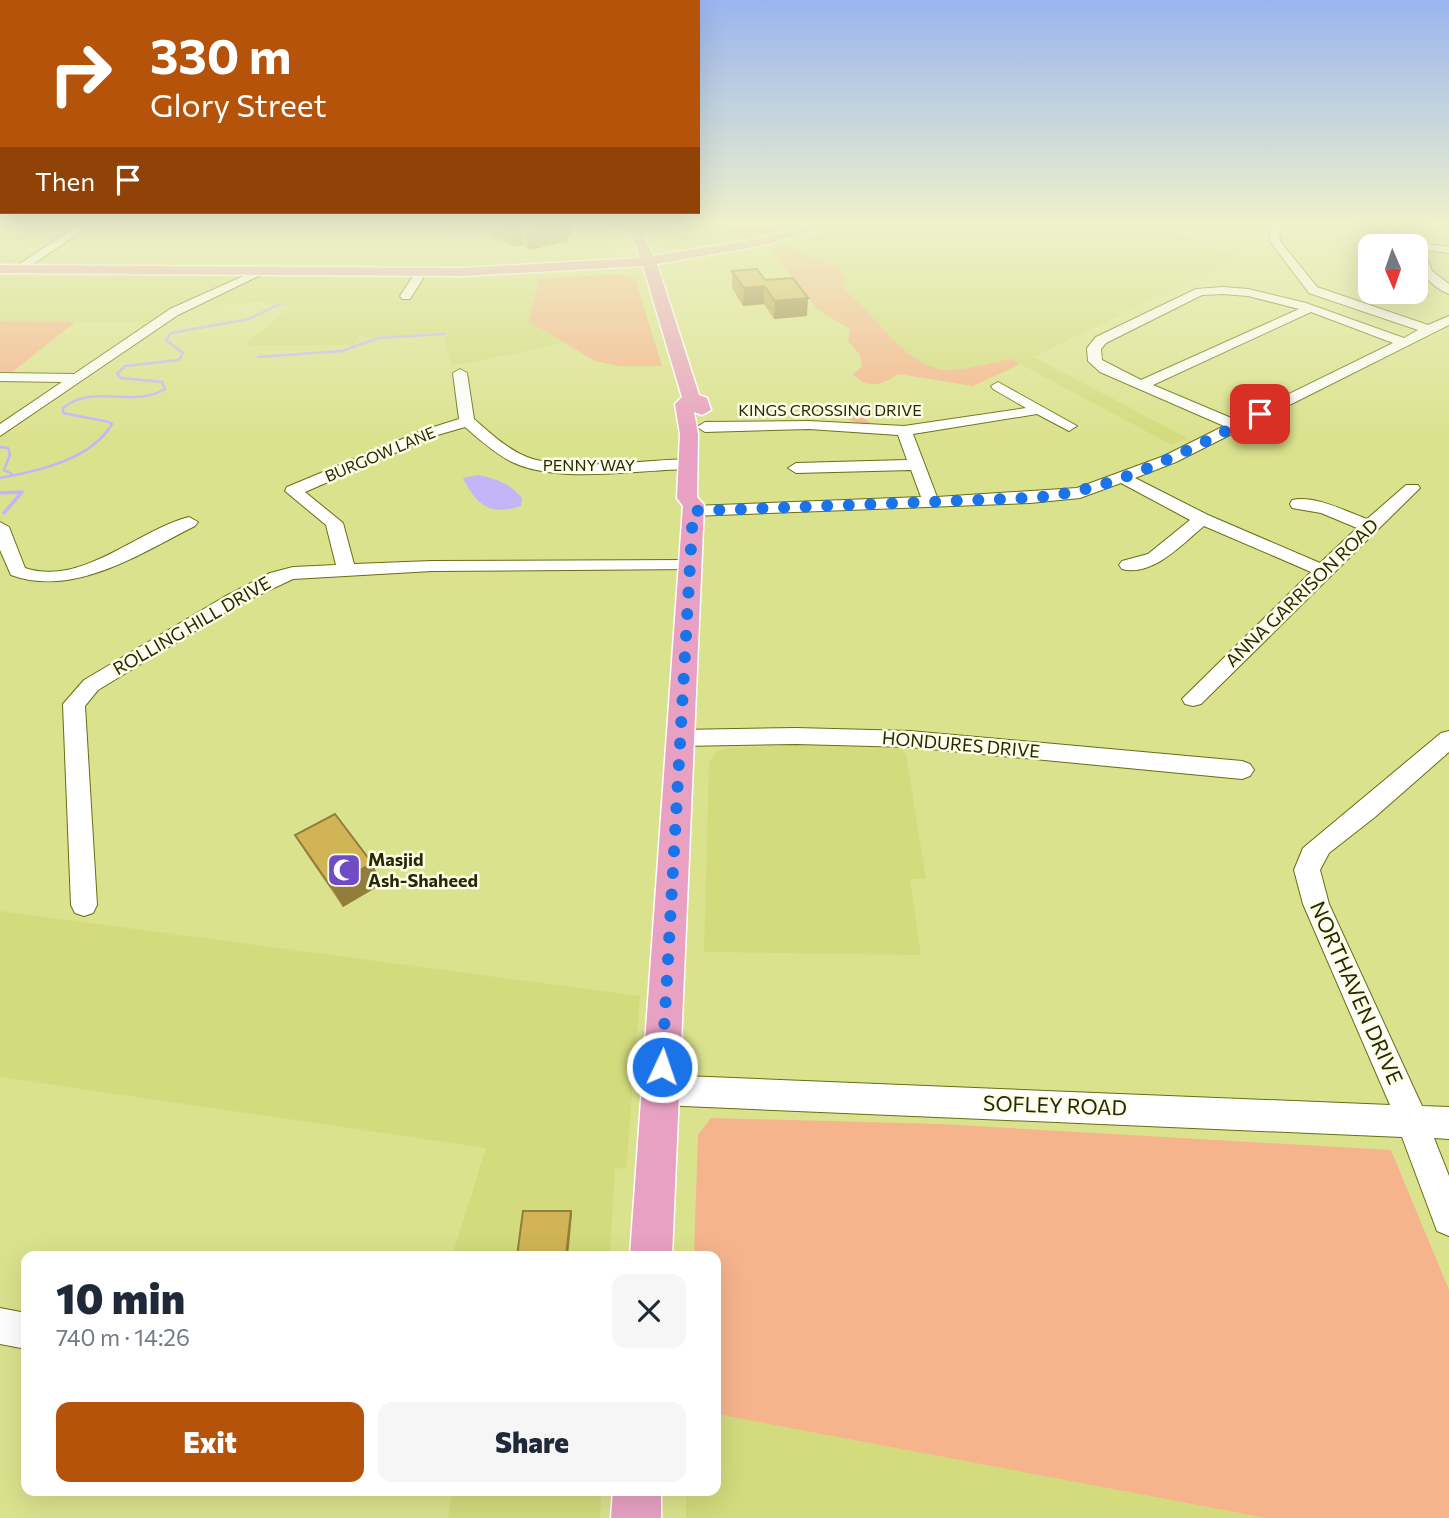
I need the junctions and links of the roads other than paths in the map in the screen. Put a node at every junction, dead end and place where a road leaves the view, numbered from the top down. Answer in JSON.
{"nodes":[{"id":1,"x":206,"y":297,"type":"edge"},
{"id":2,"x":659,"y":297,"type":"edge"},
{"id":3,"x":1190,"y":297,"type":"edge"},
{"id":4,"x":1268,"y":297,"type":"edge"},
{"id":5,"x":1333,"y":297,"type":"edge"},
{"id":6,"x":1308,"y":309,"type":"junction"},
{"id":7,"x":1449,"y":320,"type":"edge"},
{"id":8,"x":1427,"y":329,"type":"junction"},
{"id":9,"x":1401,"y":341,"type":"junction"},
{"id":10,"x":460,"y":373,"type":"dead end"},
{"id":11,"x":0,"y":377,"type":"edge"},
{"id":12,"x":74,"y":379,"type":"junction"},
{"id":13,"x":1141,"y":385,"type":"junction"},
{"id":14,"x":998,"y":386,"type":"dead end"},
{"id":15,"x":691,"y":398,"type":"junction"},
{"id":16,"x":1037,"y":409,"type":"junction"},
{"id":17,"x":467,"y":421,"type":"junction"},
{"id":18,"x":1069,"y":426,"type":"dead end"},
{"id":19,"x":1236,"y":426,"type":"junction"},
{"id":20,"x":705,"y":427,"type":"junction"},
{"id":21,"x":904,"y":430,"type":"junction"},
{"id":22,"x":0,"y":431,"type":"edge"},
{"id":23,"x":688,"y":464,"type":"junction"},
{"id":24,"x":917,"y":465,"type":"junction"},
{"id":25,"x":796,"y":468,"type":"dead end"},
{"id":26,"x":1123,"y":478,"type":"junction"},
{"id":27,"x":1412,"y":488,"type":"dead end"},
{"id":28,"x":931,"y":502,"type":"junction"},
{"id":29,"x":1298,"y":504,"type":"dead end"},
{"id":30,"x":693,"y":508,"type":"junction"},
{"id":31,"x":1202,"y":519,"type":"junction"},
{"id":32,"x":189,"y":522,"type":"dead end"},
{"id":33,"x":1369,"y":526,"type":"junction"},
{"id":34,"x":0,"y":527,"type":"edge"},
{"id":35,"x":690,"y":565,"type":"junction"},
{"id":36,"x":1128,"y":565,"type":"dead end"},
{"id":37,"x":346,"y":568,"type":"junction"},
{"id":38,"x":1323,"y":571,"type":"junction"},
{"id":39,"x":27,"y":576,"type":"joint"},
{"id":40,"x":1193,"y":699,"type":"dead end"},
{"id":41,"x":680,"y":738,"type":"junction"},
{"id":42,"x":1449,"y":739,"type":"edge"},
{"id":43,"x":1242,"y":770,"type":"dead end"},
{"id":44,"x":84,"y":905,"type":"dead end"},
{"id":45,"x":660,"y":1090,"type":"junction"},
{"id":46,"x":1411,"y":1121,"type":"junction"},
{"id":47,"x":1449,"y":1123,"type":"edge"},
{"id":48,"x":1449,"y":1219,"type":"edge"},
{"id":49,"x":651,"y":1251,"type":"edge"},
{"id":50,"x":0,"y":1326,"type":"edge"},
{"id":51,"x":21,"y":1330,"type":"edge"},
{"id":52,"x":637,"y":1496,"type":"edge"},
{"id":53,"x":636,"y":1518,"type":"edge"}],
"edges":[{"from":1,"to":12,"type":"street"},
{"from":2,"to":15,"type":"main road"},
{"from":3,"to":13,"type":"street"},
{"from":4,"to":6,"type":"street"},
{"from":5,"to":8,"type":"street"},
{"from":6,"to":9,"type":"street"},
{"from":6,"to":13,"type":"street"},
{"from":7,"to":8,"type":"street"},
{"from":8,"to":9,"type":"street"},
{"from":9,"to":19,"type":"street"},
{"from":10,"to":17,"type":"street"},
{"from":11,"to":12,"type":"street"},
{"from":12,"to":22,"type":"street"},
{"from":13,"to":19,"type":"street"},
{"from":14,"to":16,"type":"street"},
{"from":15,"to":20,"type":"main road"},
{"from":15,"to":23,"type":"main road"},
{"from":16,"to":18,"type":"street"},
{"from":16,"to":21,"type":"street","name":"KINGS CROSSING DRIVE"},
{"from":17,"to":23,"type":"street","name":"PENNY WAY"},
{"from":17,"to":37,"type":"street","name":"BURGOW LANE"},
{"from":19,"to":26,"type":"street"},
{"from":20,"to":21,"type":"street","name":"KINGS CROSSING DRIVE"},
{"from":20,"to":30,"type":"main road"},
{"from":21,"to":24,"type":"street"},
{"from":23,"to":30,"type":"main road"},
{"from":24,"to":25,"type":"street"},
{"from":24,"to":28,"type":"street"},
{"from":26,"to":28,"type":"street"},
{"from":26,"to":31,"type":"street"},
{"from":27,"to":33,"type":"street","name":"ANNA GARRISON ROAD"},
{"from":28,"to":30,"type":"street"},
{"from":29,"to":33,"type":"street"},
{"from":30,"to":35,"type":"main road"},
{"from":31,"to":36,"type":"street"},
{"from":31,"to":38,"type":"street"},
{"from":32,"to":39,"type":"street"},
{"from":33,"to":38,"type":"street","name":"ANNA GARRISON ROAD"},
{"from":34,"to":39,"type":"street"},
{"from":35,"to":37,"type":"street","name":"ROLLING HILL DRIVE"},
{"from":35,"to":41,"type":"main road"},
{"from":37,"to":44,"type":"street","name":"ROLLING HILL DRIVE"},
{"from":38,"to":40,"type":"street","name":"ANNA GARRISON ROAD"},
{"from":41,"to":43,"type":"street","name":"HONDURES DRIVE"},
{"from":41,"to":45,"type":"main road"},
{"from":42,"to":46,"type":"street","name":"NORTHAVEN DRIVE"},
{"from":45,"to":46,"type":"street","name":"SOFLEY ROAD"},
{"from":45,"to":49,"type":"main road"},
{"from":46,"to":47,"type":"street","name":"SOFLEY ROAD"},
{"from":46,"to":48,"type":"street","name":"NORTHAVEN DRIVE"},
{"from":50,"to":51,"type":"street"},
{"from":52,"to":53,"type":"main road"}]}
